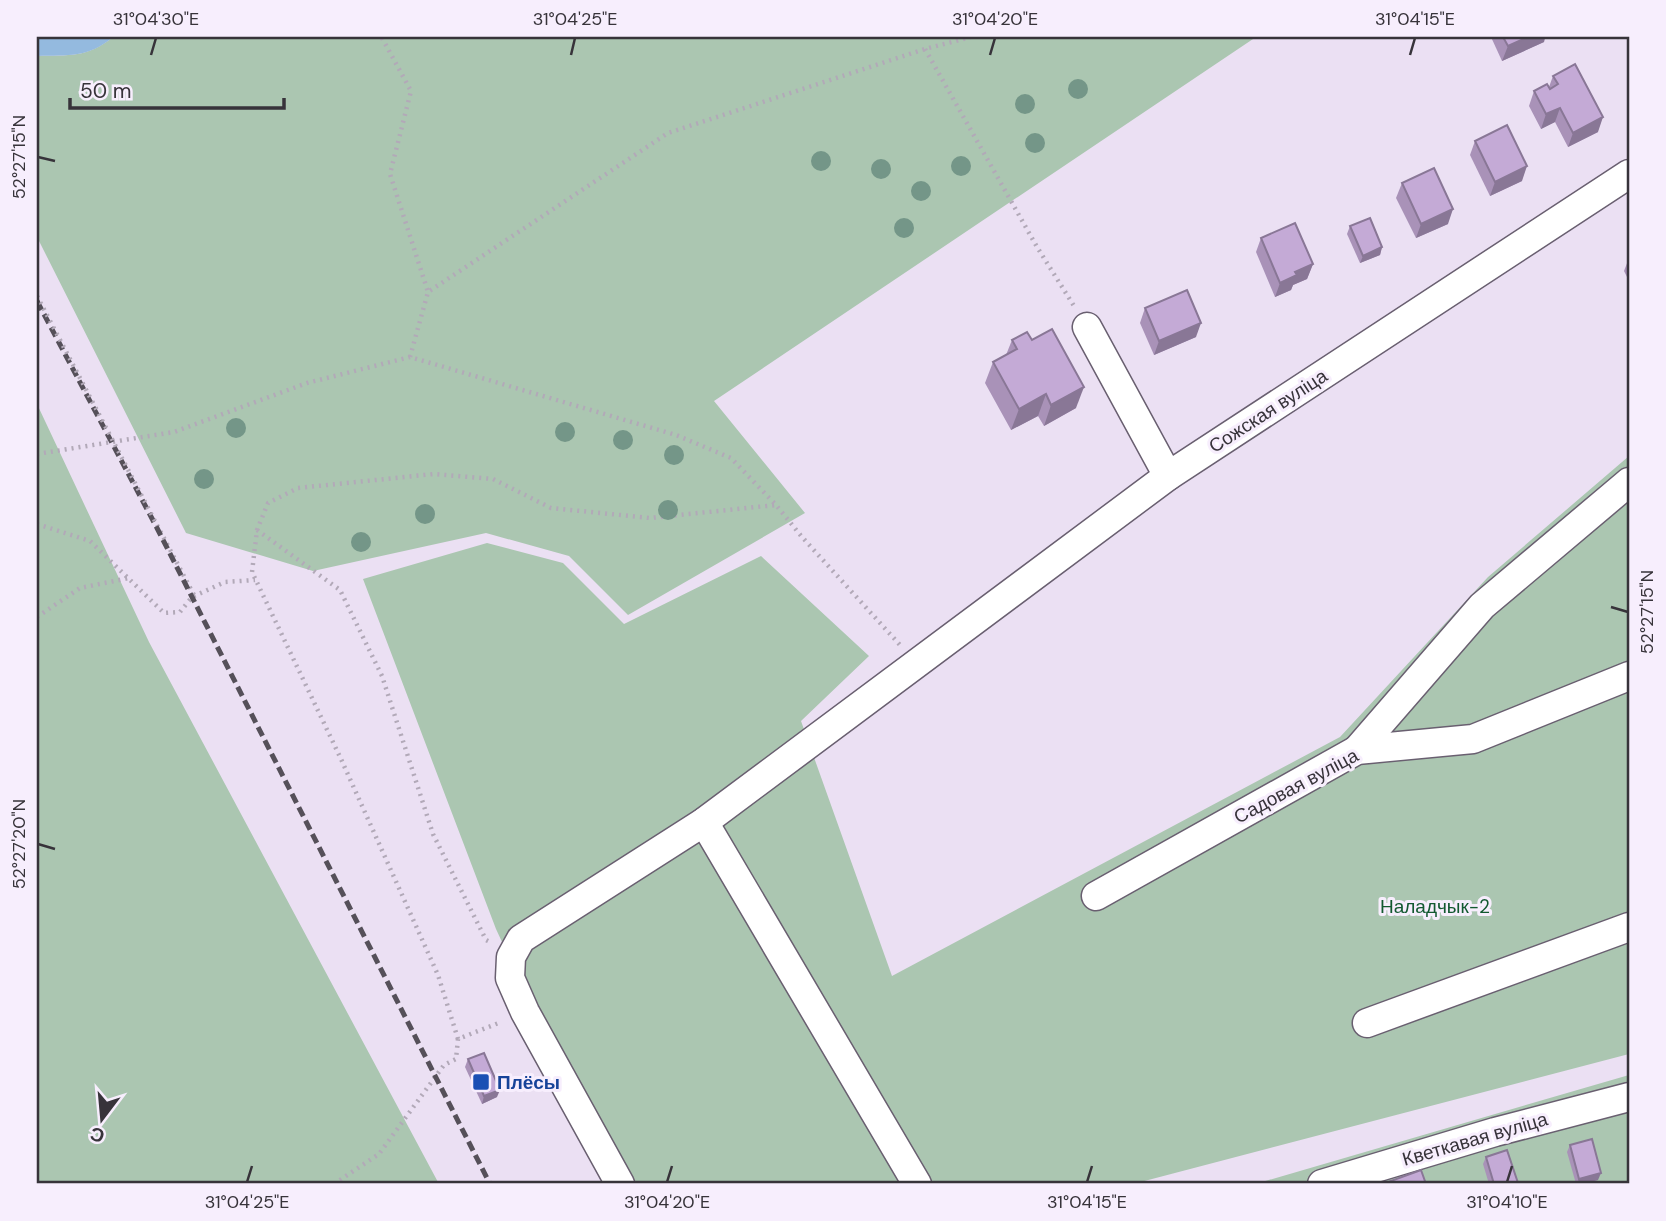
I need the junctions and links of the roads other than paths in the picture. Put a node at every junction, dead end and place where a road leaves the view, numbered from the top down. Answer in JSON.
{"nodes":[{"id":1,"x":1629,"y":174,"type":"edge"},
{"id":2,"x":1087,"y":327,"type":"road end"},
{"id":3,"x":1168,"y":476,"type":"junction"},
{"id":4,"x":1629,"y":482,"type":"edge"},
{"id":5,"x":1629,"y":676,"type":"edge"},
{"id":6,"x":1357,"y":750,"type":"junction"},
{"id":7,"x":704,"y":822,"type":"junction"},
{"id":8,"x":1096,"y":896,"type":"dead end"},
{"id":9,"x":1629,"y":927,"type":"edge"},
{"id":10,"x":1367,"y":1023,"type":"dead end"},
{"id":11,"x":1629,"y":1097,"type":"edge"},
{"id":12,"x":620,"y":1184,"type":"edge"},
{"id":13,"x":917,"y":1184,"type":"edge"},
{"id":14,"x":1322,"y":1184,"type":"edge"}],
"edges":[{"from":1,"to":3,"type":"street","name":"Сожская вуліца"},
{"from":2,"to":3,"type":"street"},
{"from":3,"to":7,"type":"street","name":"Сожская вуліца"},
{"from":4,"to":6,"type":"street"},
{"from":5,"to":6,"type":"street","name":"Садовая вуліца"},
{"from":6,"to":8,"type":"street","name":"Садовая вуліца"},
{"from":7,"to":12,"type":"street","name":"Сожская вуліца"},
{"from":7,"to":13,"type":"street"},
{"from":9,"to":10,"type":"street"},
{"from":11,"to":14,"type":"street","name":"Кветкавая вуліца"}]}
